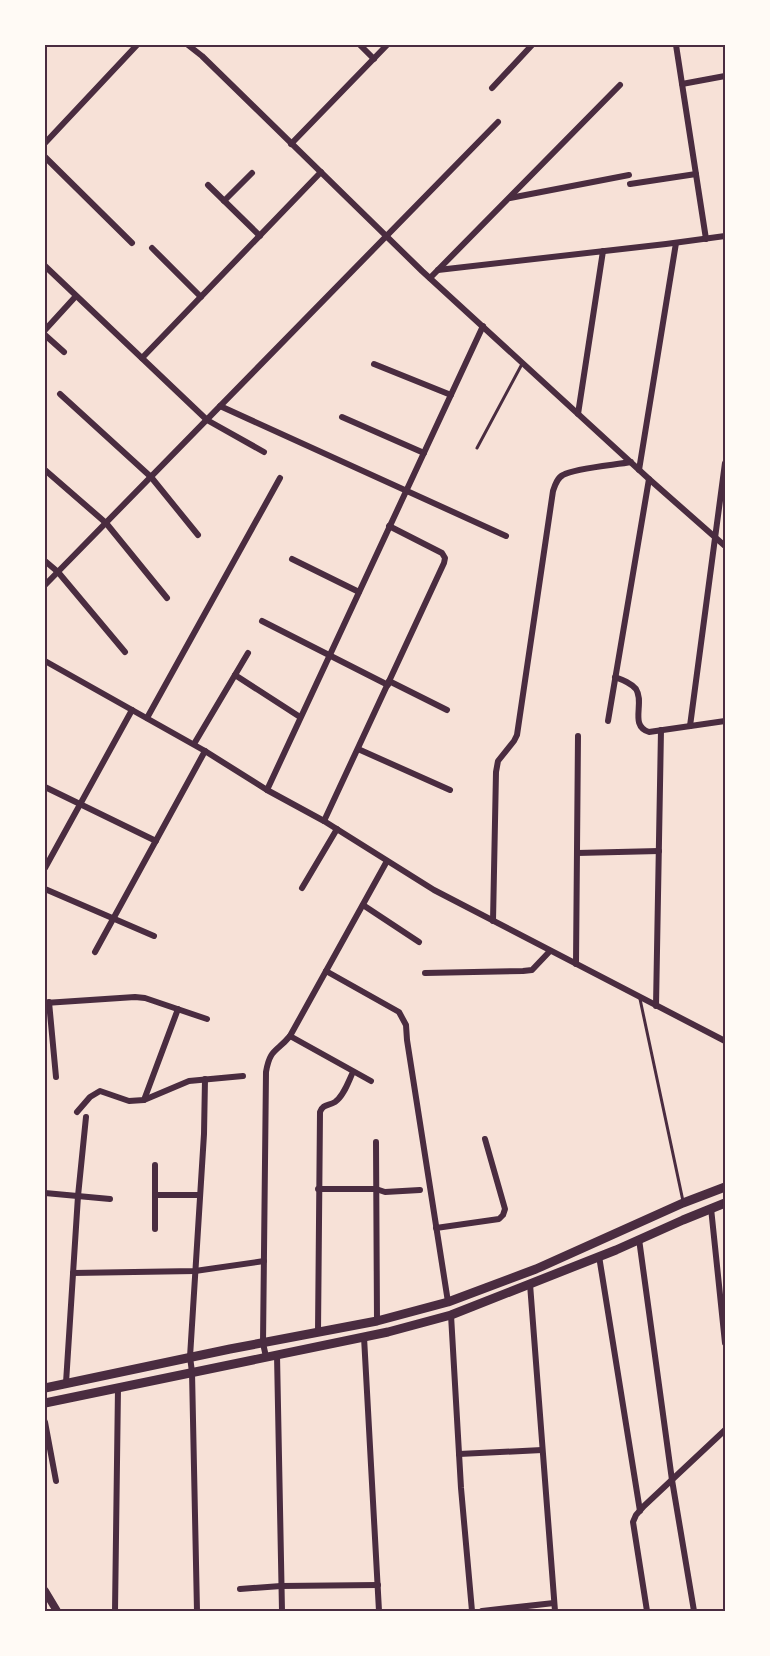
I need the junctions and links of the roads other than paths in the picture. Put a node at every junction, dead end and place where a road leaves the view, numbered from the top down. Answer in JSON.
{"nodes":[{"id":1,"x":137,"y":45,"type":"edge"},
{"id":2,"x":188,"y":45,"type":"edge"},
{"id":3,"x":360,"y":45,"type":"edge"},
{"id":4,"x":387,"y":45,"type":"edge"},
{"id":5,"x":531,"y":45,"type":"edge"},
{"id":6,"x":676,"y":45,"type":"edge"},
{"id":7,"x":374,"y":58,"type":"junction"},
{"id":8,"x":725,"y":76,"type":"edge"},
{"id":9,"x":682,"y":84,"type":"junction"},
{"id":10,"x":620,"y":85,"type":"dead end"},
{"id":11,"x":492,"y":88,"type":"dead end"},
{"id":12,"x":498,"y":122,"type":"dead end"},
{"id":13,"x":45,"y":142,"type":"edge"},
{"id":14,"x":291,"y":144,"type":"junction"},
{"id":15,"x":45,"y":157,"type":"edge"},
{"id":16,"x":321,"y":172,"type":"junction"},
{"id":17,"x":252,"y":173,"type":"dead end"},
{"id":18,"x":696,"y":174,"type":"junction"},
{"id":19,"x":629,"y":175,"type":"dead end"},
{"id":20,"x":630,"y":183,"type":"dead end"},
{"id":21,"x":208,"y":185,"type":"dead end"},
{"id":22,"x":509,"y":198,"type":"junction"},
{"id":23,"x":224,"y":201,"type":"junction"},
{"id":24,"x":260,"y":236,"type":"junction"},
{"id":25,"x":386,"y":236,"type":"junction"},
{"id":26,"x":725,"y":236,"type":"edge"},
{"id":27,"x":706,"y":239,"type":"junction"},
{"id":28,"x":132,"y":243,"type":"dead end"},
{"id":29,"x":676,"y":243,"type":"junction"},
{"id":30,"x":152,"y":248,"type":"dead end"},
{"id":31,"x":603,"y":251,"type":"junction"},
{"id":32,"x":45,"y":266,"type":"edge"},
{"id":33,"x":438,"y":270,"type":"junction"},
{"id":34,"x":430,"y":278,"type":"junction"},
{"id":35,"x":76,"y":296,"type":"junction"},
{"id":36,"x":201,"y":297,"type":"junction"},
{"id":37,"x":483,"y":326,"type":"junction"},
{"id":38,"x":45,"y":330,"type":"edge"},
{"id":39,"x":45,"y":335,"type":"edge"},
{"id":40,"x":64,"y":352,"type":"dead end"},
{"id":41,"x":142,"y":358,"type":"junction"},
{"id":42,"x":522,"y":363,"type":"junction"},
{"id":43,"x":374,"y":364,"type":"dead end"},
{"id":44,"x":60,"y":394,"type":"dead end"},
{"id":45,"x":451,"y":395,"type":"junction"},
{"id":46,"x":220,"y":406,"type":"junction"},
{"id":47,"x":578,"y":414,"type":"junction"},
{"id":48,"x":342,"y":417,"type":"dead end"},
{"id":49,"x":207,"y":420,"type":"junction"},
{"id":50,"x":477,"y":447,"type":"dead end"},
{"id":51,"x":264,"y":452,"type":"dead end"},
{"id":52,"x":423,"y":453,"type":"junction"},
{"id":53,"x":630,"y":462,"type":"junction"},
{"id":54,"x":725,"y":463,"type":"edge"},
{"id":55,"x":45,"y":470,"type":"edge"},
{"id":56,"x":639,"y":470,"type":"junction"},
{"id":57,"x":151,"y":477,"type":"junction"},
{"id":58,"x":280,"y":478,"type":"dead end"},
{"id":59,"x":649,"y":479,"type":"junction"},
{"id":60,"x":406,"y":491,"type":"junction"},
{"id":61,"x":106,"y":523,"type":"junction"},
{"id":62,"x":389,"y":526,"type":"junction"},
{"id":63,"x":198,"y":535,"type":"dead end"},
{"id":64,"x":506,"y":536,"type":"dead end"},
{"id":65,"x":715,"y":537,"type":"junction"},
{"id":66,"x":725,"y":546,"type":"edge"},
{"id":67,"x":292,"y":560,"type":"dead end"},
{"id":68,"x":45,"y":561,"type":"edge"},
{"id":69,"x":58,"y":572,"type":"junction"},
{"id":70,"x":45,"y":585,"type":"edge"},
{"id":71,"x":359,"y":592,"type":"junction"},
{"id":72,"x":167,"y":598,"type":"dead end"},
{"id":73,"x":262,"y":621,"type":"dead end"},
{"id":74,"x":125,"y":652,"type":"dead end"},
{"id":75,"x":248,"y":653,"type":"dead end"},
{"id":76,"x":329,"y":656,"type":"junction"},
{"id":77,"x":45,"y":661,"type":"edge"},
{"id":78,"x":235,"y":675,"type":"junction"},
{"id":79,"x":615,"y":677,"type":"junction"},
{"id":80,"x":388,"y":683,"type":"junction"},
{"id":81,"x":132,"y":710,"type":"junction"},
{"id":82,"x":447,"y":710,"type":"dead end"},
{"id":83,"x":300,"y":717,"type":"junction"},
{"id":84,"x":147,"y":718,"type":"junction"},
{"id":85,"x":608,"y":721,"type":"dead end"},
{"id":86,"x":725,"y":721,"type":"edge"},
{"id":87,"x":690,"y":726,"type":"junction"},
{"id":88,"x":661,"y":730,"type":"junction"},
{"id":89,"x":578,"y":736,"type":"dead end"},
{"id":90,"x":194,"y":744,"type":"junction"},
{"id":91,"x":358,"y":748,"type":"junction"},
{"id":92,"x":205,"y":751,"type":"junction"},
{"id":93,"x":45,"y":788,"type":"edge"},
{"id":94,"x":267,"y":790,"type":"junction"},
{"id":95,"x":450,"y":790,"type":"dead end"},
{"id":96,"x":80,"y":804,"type":"junction"},
{"id":97,"x":324,"y":821,"type":"junction"},
{"id":98,"x":337,"y":829,"type":"junction"},
{"id":99,"x":156,"y":841,"type":"junction"},
{"id":100,"x":659,"y":851,"type":"junction"},
{"id":101,"x":577,"y":853,"type":"junction"},
{"id":102,"x":387,"y":861,"type":"junction"},
{"id":103,"x":45,"y":868,"type":"edge"},
{"id":104,"x":302,"y":888,"type":"dead end"},
{"id":105,"x":45,"y":890,"type":"edge"},
{"id":106,"x":363,"y":905,"type":"junction"},
{"id":107,"x":114,"y":919,"type":"junction"},
{"id":108,"x":493,"y":921,"type":"junction"},
{"id":109,"x":154,"y":936,"type":"dead end"},
{"id":110,"x":420,"y":942,"type":"dead end"},
{"id":111,"x":550,"y":951,"type":"junction"},
{"id":112,"x":95,"y":952,"type":"dead end"},
{"id":113,"x":576,"y":964,"type":"junction"},
{"id":114,"x":326,"y":971,"type":"junction"},
{"id":115,"x":424,"y":973,"type":"dead end"},
{"id":116,"x":640,"y":997,"type":"junction"},
{"id":117,"x":47,"y":1003,"type":"edge"},
{"id":118,"x":656,"y":1006,"type":"junction"},
{"id":119,"x":178,"y":1009,"type":"junction"},
{"id":120,"x":207,"y":1019,"type":"dead end"},
{"id":121,"x":290,"y":1036,"type":"junction"},
{"id":122,"x":725,"y":1041,"type":"edge"},
{"id":123,"x":353,"y":1072,"type":"junction"},
{"id":124,"x":243,"y":1076,"type":"dead end"},
{"id":125,"x":56,"y":1077,"type":"dead end"},
{"id":126,"x":206,"y":1079,"type":"junction"},
{"id":127,"x":371,"y":1081,"type":"dead end"},
{"id":128,"x":144,"y":1100,"type":"junction"},
{"id":129,"x":77,"y":1112,"type":"dead end"},
{"id":130,"x":86,"y":1117,"type":"dead end"},
{"id":131,"x":485,"y":1139,"type":"dead end"},
{"id":132,"x":376,"y":1142,"type":"dead end"},
{"id":133,"x":155,"y":1165,"type":"dead end"},
{"id":134,"x":725,"y":1187,"type":"edge"},
{"id":135,"x":318,"y":1189,"type":"junction"},
{"id":136,"x":376,"y":1189,"type":"junction"},
{"id":137,"x":420,"y":1190,"type":"dead end"},
{"id":138,"x":45,"y":1193,"type":"edge"},
{"id":139,"x":155,"y":1195,"type":"junction"},
{"id":140,"x":200,"y":1196,"type":"junction"},
{"id":141,"x":78,"y":1197,"type":"junction"},
{"id":142,"x":110,"y":1199,"type":"dead end"},
{"id":143,"x":683,"y":1203,"type":"junction"},
{"id":144,"x":725,"y":1203,"type":"edge"},
{"id":145,"x":711,"y":1208,"type":"junction"},
{"id":146,"x":436,"y":1228,"type":"junction"},
{"id":147,"x":155,"y":1229,"type":"dead end"},
{"id":148,"x":639,"y":1239,"type":"junction"},
{"id":149,"x":599,"y":1256,"type":"junction"},
{"id":150,"x":264,"y":1261,"type":"junction"},
{"id":151,"x":195,"y":1271,"type":"junction"},
{"id":152,"x":73,"y":1273,"type":"junction"},
{"id":153,"x":530,"y":1284,"type":"junction"},
{"id":154,"x":448,"y":1302,"type":"junction"},
{"id":155,"x":451,"y":1315,"type":"junction"},
{"id":156,"x":377,"y":1321,"type":"junction"},
{"id":157,"x":318,"y":1333,"type":"junction"},
{"id":158,"x":364,"y":1337,"type":"junction"},
{"id":159,"x":263,"y":1342,"type":"junction"},
{"id":160,"x":725,"y":1343,"type":"edge"},
{"id":161,"x":277,"y":1355,"type":"junction"},
{"id":162,"x":190,"y":1357,"type":"junction"},
{"id":163,"x":266,"y":1357,"type":"junction"},
{"id":164,"x":192,"y":1372,"type":"junction"},
{"id":165,"x":66,"y":1383,"type":"junction"},
{"id":166,"x":45,"y":1388,"type":"edge"},
{"id":167,"x":118,"y":1388,"type":"junction"},
{"id":168,"x":45,"y":1403,"type":"edge"},
{"id":169,"x":45,"y":1422,"type":"edge"},
{"id":170,"x":725,"y":1430,"type":"edge"},
{"id":171,"x":542,"y":1450,"type":"junction"},
{"id":172,"x":459,"y":1454,"type":"junction"},
{"id":173,"x":672,"y":1480,"type":"junction"},
{"id":174,"x":56,"y":1481,"type":"dead end"},
{"id":175,"x":639,"y":1510,"type":"junction"},
{"id":176,"x":378,"y":1585,"type":"junction"},
{"id":177,"x":281,"y":1586,"type":"junction"},
{"id":178,"x":240,"y":1589,"type":"dead end"},
{"id":179,"x":45,"y":1591,"type":"edge"},
{"id":180,"x":554,"y":1603,"type":"junction"},
{"id":181,"x":57,"y":1611,"type":"edge"},
{"id":182,"x":114,"y":1611,"type":"edge"},
{"id":183,"x":197,"y":1611,"type":"edge"},
{"id":184,"x":282,"y":1611,"type":"edge"},
{"id":185,"x":379,"y":1611,"type":"edge"},
{"id":186,"x":472,"y":1611,"type":"edge"},
{"id":187,"x":482,"y":1611,"type":"edge"},
{"id":188,"x":555,"y":1611,"type":"edge"},
{"id":189,"x":648,"y":1611,"type":"edge"},
{"id":190,"x":694,"y":1611,"type":"edge"}],
"edges":[{"from":1,"to":13,"type":"street"},
{"from":2,"to":14,"type":"street"},
{"from":3,"to":7,"type":"street"},
{"from":4,"to":7,"type":"street"},
{"from":5,"to":11,"type":"street"},
{"from":6,"to":9,"type":"street"},
{"from":7,"to":14,"type":"street"},
{"from":8,"to":9,"type":"street"},
{"from":9,"to":18,"type":"street"},
{"from":10,"to":22,"type":"street"},
{"from":12,"to":25,"type":"street"},
{"from":14,"to":16,"type":"street"},
{"from":15,"to":28,"type":"street"},
{"from":16,"to":24,"type":"street"},
{"from":16,"to":25,"type":"street"},
{"from":17,"to":23,"type":"street"},
{"from":18,"to":20,"type":"street"},
{"from":18,"to":27,"type":"street"},
{"from":19,"to":22,"type":"street"},
{"from":21,"to":23,"type":"street"},
{"from":22,"to":33,"type":"street"},
{"from":23,"to":24,"type":"street"},
{"from":24,"to":36,"type":"street"},
{"from":25,"to":34,"type":"street"},
{"from":25,"to":46,"type":"street"},
{"from":26,"to":27,"type":"street"},
{"from":27,"to":29,"type":"street"},
{"from":29,"to":31,"type":"street"},
{"from":29,"to":56,"type":"street"},
{"from":30,"to":36,"type":"street"},
{"from":31,"to":33,"type":"street"},
{"from":31,"to":47,"type":"street"},
{"from":32,"to":35,"type":"street"},
{"from":33,"to":34,"type":"street"},
{"from":34,"to":37,"type":"street"},
{"from":35,"to":38,"type":"street"},
{"from":35,"to":41,"type":"street"},
{"from":36,"to":41,"type":"street"},
{"from":37,"to":42,"type":"street"},
{"from":37,"to":45,"type":"street"},
{"from":39,"to":40,"type":"street"},
{"from":41,"to":49,"type":"street"},
{"from":42,"to":47,"type":"street"},
{"from":42,"to":50,"type":"lane"},
{"from":43,"to":45,"type":"street"},
{"from":44,"to":57,"type":"street"},
{"from":45,"to":52,"type":"street"},
{"from":46,"to":49,"type":"street"},
{"from":46,"to":60,"type":"street"},
{"from":47,"to":53,"type":"street"},
{"from":48,"to":52,"type":"street"},
{"from":49,"to":51,"type":"street"},
{"from":49,"to":57,"type":"street"},
{"from":52,"to":60,"type":"street"},
{"from":53,"to":56,"type":"street"},
{"from":53,"to":108,"type":"street"},
{"from":54,"to":65,"type":"street"},
{"from":55,"to":61,"type":"street"},
{"from":56,"to":59,"type":"street"},
{"from":57,"to":61,"type":"street"},
{"from":57,"to":63,"type":"street"},
{"from":58,"to":84,"type":"street"},
{"from":59,"to":65,"type":"street"},
{"from":59,"to":79,"type":"street"},
{"from":60,"to":62,"type":"street"},
{"from":60,"to":64,"type":"street"},
{"from":61,"to":69,"type":"street"},
{"from":61,"to":72,"type":"street"},
{"from":62,"to":71,"type":"street"},
{"from":62,"to":80,"type":"street"},
{"from":65,"to":66,"type":"street"},
{"from":65,"to":87,"type":"street"},
{"from":67,"to":71,"type":"street"},
{"from":68,"to":69,"type":"street"},
{"from":69,"to":70,"type":"street"},
{"from":69,"to":74,"type":"street"},
{"from":71,"to":76,"type":"street"},
{"from":73,"to":76,"type":"street"},
{"from":75,"to":78,"type":"street"},
{"from":76,"to":80,"type":"street"},
{"from":76,"to":83,"type":"street"},
{"from":77,"to":81,"type":"street"},
{"from":78,"to":83,"type":"street"},
{"from":78,"to":90,"type":"street"},
{"from":79,"to":85,"type":"street"},
{"from":79,"to":88,"type":"street"},
{"from":80,"to":82,"type":"street"},
{"from":80,"to":91,"type":"street"},
{"from":81,"to":84,"type":"street"},
{"from":81,"to":96,"type":"street"},
{"from":83,"to":94,"type":"street"},
{"from":84,"to":90,"type":"street"},
{"from":86,"to":87,"type":"street"},
{"from":87,"to":88,"type":"street"},
{"from":88,"to":100,"type":"street"},
{"from":89,"to":101,"type":"street"},
{"from":90,"to":92,"type":"street"},
{"from":91,"to":95,"type":"street"},
{"from":91,"to":97,"type":"street"},
{"from":92,"to":94,"type":"street"},
{"from":92,"to":99,"type":"street"},
{"from":93,"to":96,"type":"street"},
{"from":94,"to":97,"type":"street"},
{"from":96,"to":99,"type":"street"},
{"from":96,"to":103,"type":"street"},
{"from":97,"to":98,"type":"street"},
{"from":98,"to":102,"type":"street"},
{"from":98,"to":104,"type":"street"},
{"from":99,"to":107,"type":"street"},
{"from":100,"to":101,"type":"street"},
{"from":100,"to":118,"type":"street"},
{"from":101,"to":113,"type":"street"},
{"from":102,"to":106,"type":"street"},
{"from":102,"to":108,"type":"street"},
{"from":105,"to":107,"type":"street"},
{"from":106,"to":110,"type":"street"},
{"from":106,"to":114,"type":"street"},
{"from":107,"to":109,"type":"street"},
{"from":107,"to":112,"type":"street"},
{"from":108,"to":111,"type":"street"},
{"from":111,"to":113,"type":"street"},
{"from":111,"to":115,"type":"street"},
{"from":113,"to":116,"type":"street"},
{"from":114,"to":121,"type":"street"},
{"from":114,"to":146,"type":"street"},
{"from":116,"to":118,"type":"street"},
{"from":116,"to":143,"type":"lane"},
{"from":117,"to":119,"type":"street"},
{"from":117,"to":125,"type":"street"},
{"from":118,"to":122,"type":"street"},
{"from":119,"to":120,"type":"street"},
{"from":119,"to":128,"type":"street"},
{"from":121,"to":123,"type":"street"},
{"from":121,"to":150,"type":"street"},
{"from":123,"to":127,"type":"street"},
{"from":123,"to":135,"type":"street"},
{"from":124,"to":126,"type":"street"},
{"from":126,"to":128,"type":"street"},
{"from":126,"to":140,"type":"street"},
{"from":128,"to":129,"type":"street"},
{"from":130,"to":141,"type":"street"},
{"from":131,"to":146,"type":"street"},
{"from":132,"to":136,"type":"street"},
{"from":133,"to":139,"type":"street"},
{"from":134,"to":143,"type":"main road"},
{"from":135,"to":136,"type":"street"},
{"from":135,"to":157,"type":"street"},
{"from":136,"to":137,"type":"street"},
{"from":136,"to":156,"type":"street"},
{"from":138,"to":141,"type":"street"},
{"from":139,"to":140,"type":"street"},
{"from":139,"to":147,"type":"street"},
{"from":140,"to":151,"type":"street"},
{"from":141,"to":142,"type":"street"},
{"from":141,"to":152,"type":"street"},
{"from":143,"to":154,"type":"main road"},
{"from":144,"to":145,"type":"main road"},
{"from":145,"to":148,"type":"main road"},
{"from":145,"to":160,"type":"street"},
{"from":146,"to":154,"type":"street"},
{"from":148,"to":149,"type":"main road"},
{"from":148,"to":173,"type":"street"},
{"from":149,"to":153,"type":"main road"},
{"from":149,"to":175,"type":"street"},
{"from":150,"to":151,"type":"street"},
{"from":150,"to":159,"type":"street"},
{"from":151,"to":152,"type":"street"},
{"from":151,"to":162,"type":"street"},
{"from":152,"to":165,"type":"street"},
{"from":153,"to":155,"type":"main road"},
{"from":153,"to":171,"type":"street"},
{"from":154,"to":156,"type":"main road"},
{"from":155,"to":158,"type":"main road"},
{"from":155,"to":172,"type":"street"},
{"from":156,"to":157,"type":"main road"},
{"from":157,"to":159,"type":"main road"},
{"from":158,"to":161,"type":"main road"},
{"from":158,"to":176,"type":"street"},
{"from":159,"to":162,"type":"main road"},
{"from":159,"to":163,"type":"street"},
{"from":161,"to":163,"type":"main road"},
{"from":161,"to":177,"type":"street"},
{"from":162,"to":164,"type":"street"},
{"from":162,"to":165,"type":"main road"},
{"from":163,"to":164,"type":"main road"},
{"from":164,"to":167,"type":"main road"},
{"from":164,"to":183,"type":"street"},
{"from":165,"to":166,"type":"main road"},
{"from":167,"to":168,"type":"main road"},
{"from":167,"to":182,"type":"street"},
{"from":169,"to":174,"type":"street"},
{"from":170,"to":173,"type":"street"},
{"from":171,"to":172,"type":"street"},
{"from":171,"to":180,"type":"street"},
{"from":172,"to":186,"type":"street"},
{"from":173,"to":175,"type":"street"},
{"from":173,"to":190,"type":"street"},
{"from":175,"to":189,"type":"street"},
{"from":176,"to":177,"type":"street"},
{"from":176,"to":185,"type":"street"},
{"from":177,"to":178,"type":"street"},
{"from":177,"to":184,"type":"street"},
{"from":179,"to":181,"type":"street"},
{"from":180,"to":187,"type":"street"},
{"from":180,"to":188,"type":"street"}]}
